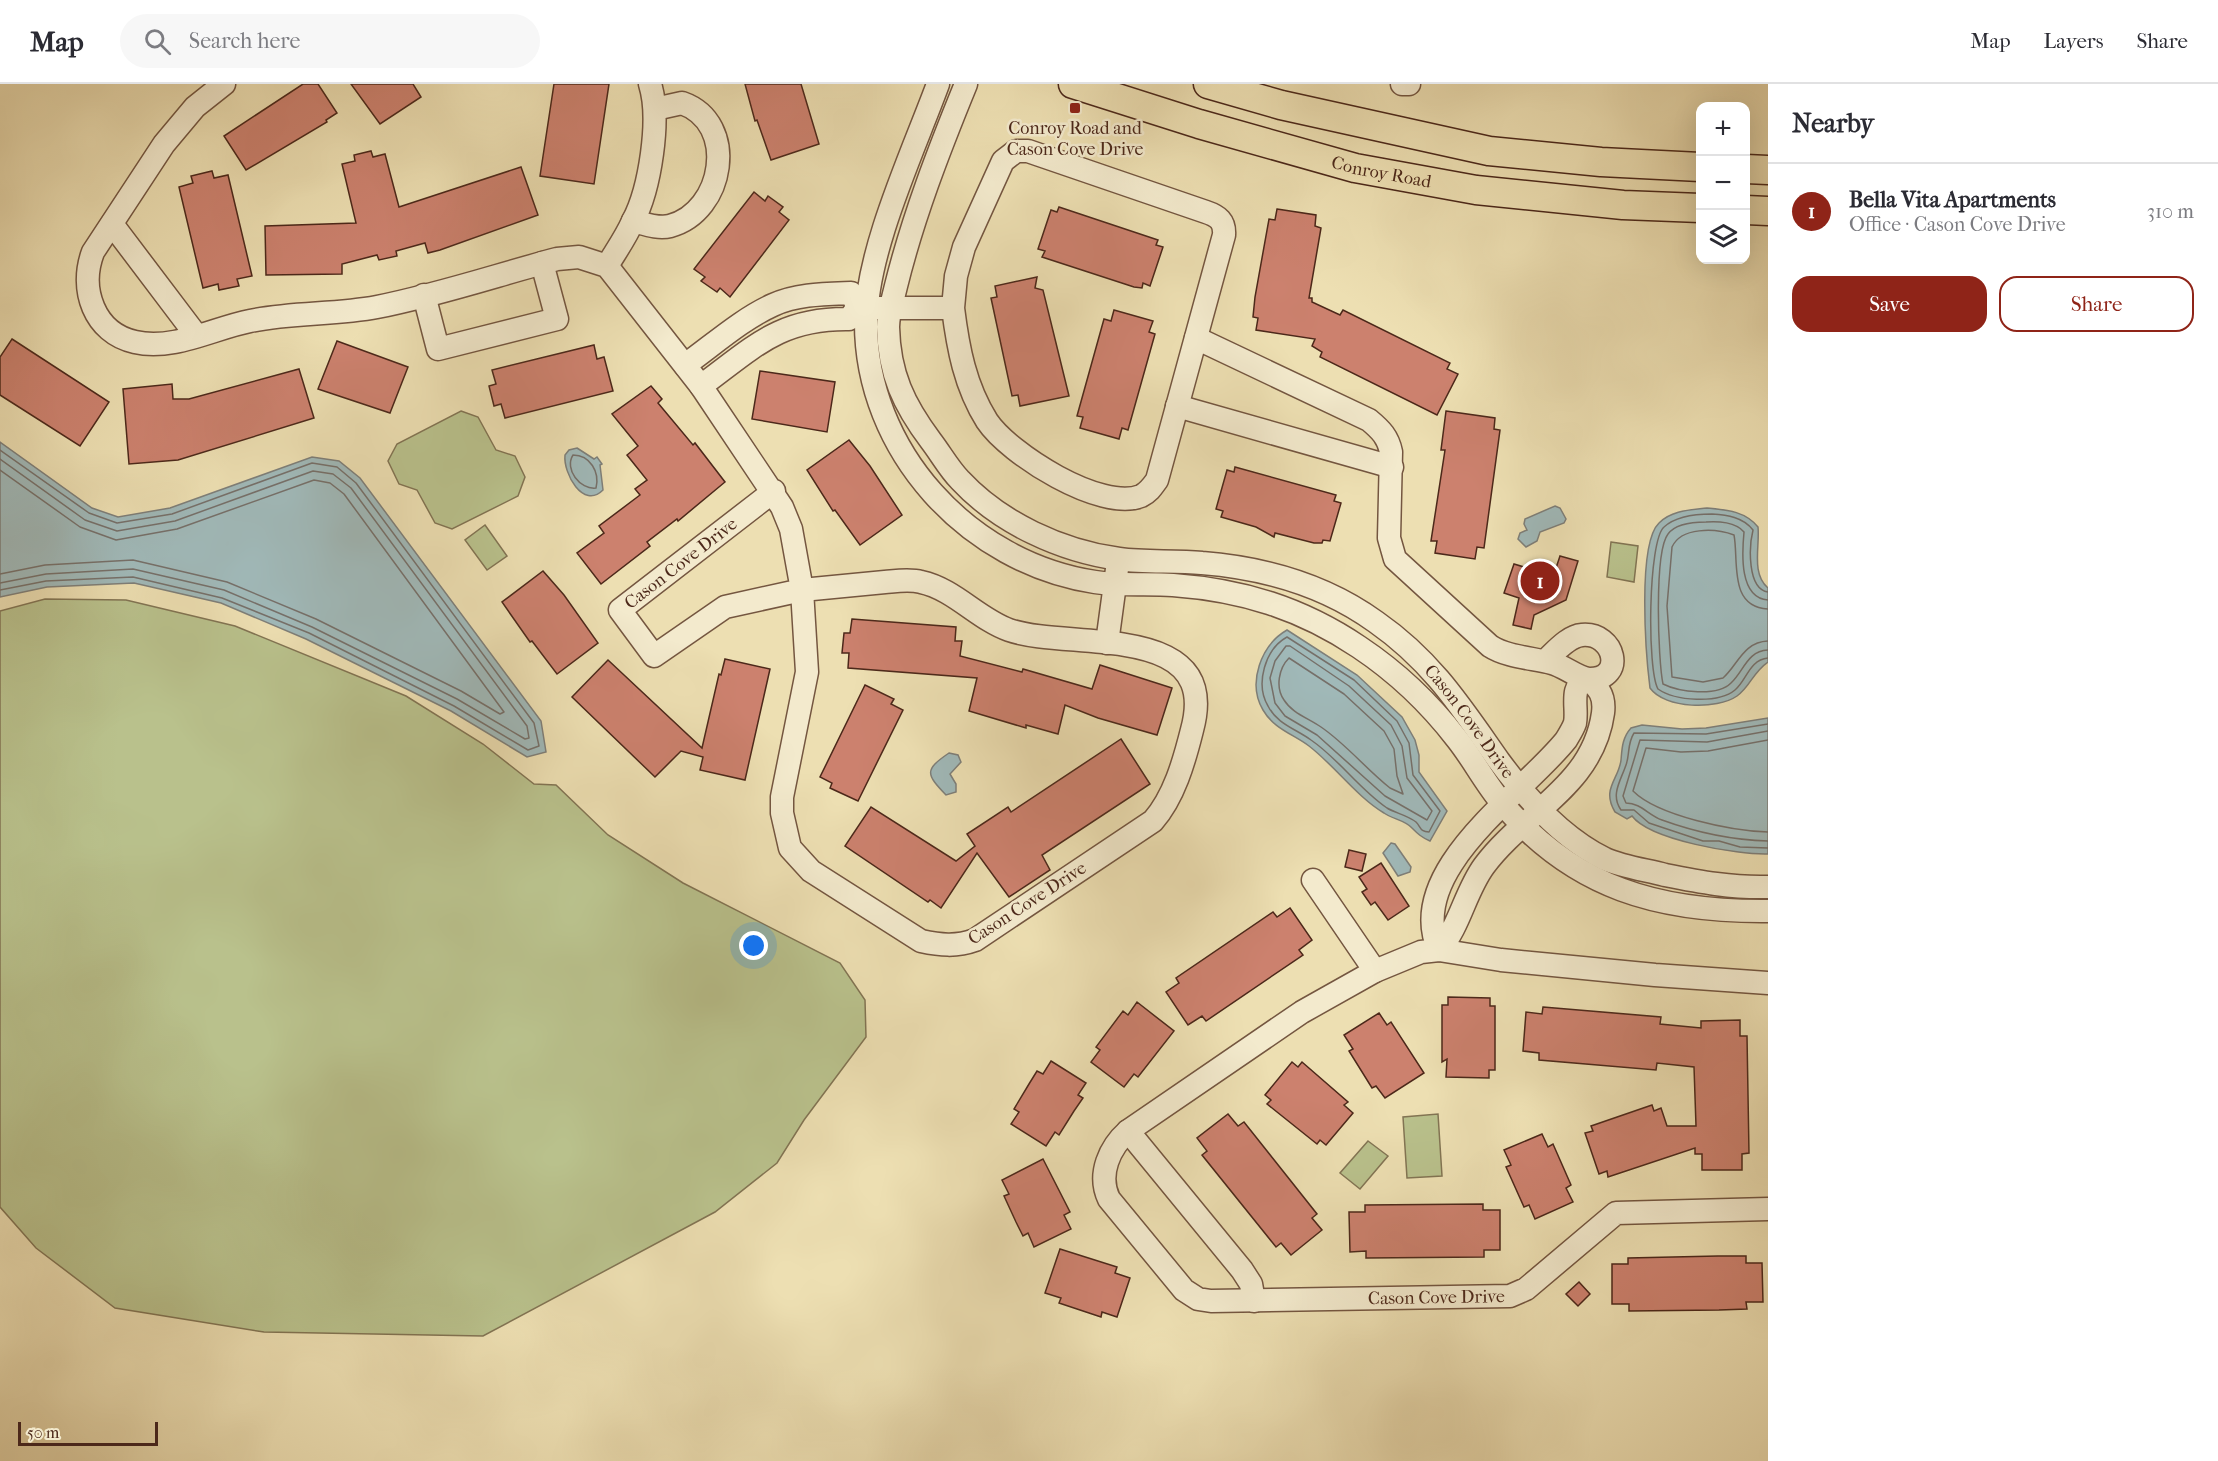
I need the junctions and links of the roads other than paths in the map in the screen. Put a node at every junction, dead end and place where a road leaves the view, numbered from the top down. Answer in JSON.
{"nodes":[{"id":1,"x":225,"y":84,"type":"edge"},
{"id":2,"x":650,"y":84,"type":"edge"},
{"id":3,"x":938,"y":84,"type":"edge"},
{"id":4,"x":966,"y":84,"type":"edge"},
{"id":5,"x":1073,"y":84,"type":"edge"},
{"id":6,"x":1208,"y":84,"type":"edge"},
{"id":7,"x":1402,"y":84,"type":"edge"},
{"id":8,"x":1409,"y":84,"type":"edge"},
{"id":9,"x":655,"y":110,"type":"junction"},
{"id":10,"x":1696,"y":167,"type":"edge"},
{"id":11,"x":1750,"y":169,"type":"edge"},
{"id":12,"x":1768,"y":170,"type":"edge"},
{"id":13,"x":1696,"y":208,"type":"edge"},
{"id":14,"x":1750,"y":210,"type":"edge"},
{"id":15,"x":1768,"y":211,"type":"edge"},
{"id":16,"x":633,"y":221,"type":"junction"},
{"id":17,"x":112,"y":224,"type":"junction"},
{"id":18,"x":542,"y":263,"type":"junction"},
{"id":19,"x":607,"y":266,"type":"junction"},
{"id":20,"x":424,"y":295,"type":"junction"},
{"id":21,"x":863,"y":308,"type":"junction"},
{"id":22,"x":953,"y":308,"type":"junction"},
{"id":23,"x":891,"y":309,"type":"junction"},
{"id":24,"x":196,"y":335,"type":"junction"},
{"id":25,"x":1196,"y":338,"type":"junction"},
{"id":26,"x":685,"y":365,"type":"junction"},
{"id":27,"x":701,"y":386,"type":"junction"},
{"id":28,"x":1177,"y":406,"type":"junction"},
{"id":29,"x":1392,"y":467,"type":"junction"},
{"id":30,"x":774,"y":491,"type":"junction"},
{"id":31,"x":1118,"y":559,"type":"junction"},
{"id":32,"x":1117,"y":583,"type":"junction"},
{"id":33,"x":802,"y":590,"type":"junction"},
{"id":34,"x":1107,"y":643,"type":"junction"},
{"id":35,"x":1545,"y":661,"type":"junction"},
{"id":36,"x":1586,"y":679,"type":"junction"},
{"id":37,"x":1521,"y":787,"type":"junction"},
{"id":38,"x":1503,"y":803,"type":"junction"},
{"id":39,"x":1541,"y":810,"type":"junction"},
{"id":40,"x":1524,"y":826,"type":"junction"},
{"id":41,"x":1313,"y":880,"type":"dead end"},
{"id":42,"x":1768,"y":887,"type":"edge"},
{"id":43,"x":1768,"y":911,"type":"edge"},
{"id":44,"x":1439,"y":950,"type":"junction"},
{"id":45,"x":1375,"y":971,"type":"junction"},
{"id":46,"x":1768,"y":983,"type":"edge"},
{"id":47,"x":1128,"y":1131,"type":"junction"},
{"id":48,"x":1768,"y":1209,"type":"edge"},
{"id":49,"x":1254,"y":1301,"type":"junction"}],
"edges":[{"from":1,"to":17,"type":"street"},
{"from":2,"to":9,"type":"street"},
{"from":3,"to":21,"type":"street","name":"Cason Cove Drive"},
{"from":4,"to":23,"type":"street","name":"Cason Cove Drive"},
{"from":5,"to":13,"type":"main road","name":"Conroy Road"},
{"from":6,"to":10,"type":"main road"},
{"from":7,"to":8,"type":"street"},
{"from":9,"to":16,"type":"street"},
{"from":9,"to":16,"type":"street"},
{"from":11,"to":12,"type":"main road"},
{"from":14,"to":15,"type":"main road"},
{"from":16,"to":19,"type":"street"},
{"from":17,"to":24,"type":"street"},
{"from":17,"to":24,"type":"street"},
{"from":18,"to":19,"type":"street"},
{"from":18,"to":20,"type":"street"},
{"from":18,"to":20,"type":"street"},
{"from":19,"to":26,"type":"street","name":"Cason Cove Drive"},
{"from":20,"to":24,"type":"street"},
{"from":21,"to":23,"type":"street"},
{"from":21,"to":26,"type":"street"},
{"from":21,"to":27,"type":"street"},
{"from":21,"to":32,"type":"street","name":"Cason Cove Drive"},
{"from":22,"to":23,"type":"street"},
{"from":22,"to":25,"type":"street"},
{"from":22,"to":28,"type":"street"},
{"from":23,"to":31,"type":"street","name":"Cason Cove Drive"},
{"from":25,"to":28,"type":"street"},
{"from":25,"to":29,"type":"street"},
{"from":26,"to":27,"type":"street","name":"Cason Cove Drive"},
{"from":27,"to":30,"type":"street","name":"Cason Cove Drive"},
{"from":28,"to":29,"type":"street"},
{"from":29,"to":35,"type":"street"},
{"from":30,"to":33,"type":"street","name":"Cason Cove Drive"},
{"from":30,"to":33,"type":"street","name":"Cason Cove Drive"},
{"from":31,"to":32,"type":"street"},
{"from":31,"to":37,"type":"street","name":"Cason Cove Drive"},
{"from":32,"to":34,"type":"street"},
{"from":32,"to":38,"type":"street","name":"Cason Cove Drive"},
{"from":33,"to":34,"type":"street","name":"Cason Cove Drive"},
{"from":33,"to":34,"type":"street","name":"Cason Cove Drive"},
{"from":35,"to":36,"type":"street"},
{"from":35,"to":36,"type":"street"},
{"from":36,"to":37,"type":"street","name":"Cason Cove Drive"},
{"from":36,"to":39,"type":"street"},
{"from":37,"to":38,"type":"street","name":"Cason Cove Drive"},
{"from":37,"to":39,"type":"street","name":"Cason Cove Drive"},
{"from":38,"to":40,"type":"street","name":"Cason Cove Drive"},
{"from":38,"to":44,"type":"street","name":"Cason Cove Drive"},
{"from":39,"to":40,"type":"street"},
{"from":39,"to":42,"type":"street","name":"Cason Cove Drive"},
{"from":40,"to":43,"type":"street","name":"Cason Cove Drive"},
{"from":40,"to":44,"type":"street"},
{"from":41,"to":45,"type":"street"},
{"from":44,"to":45,"type":"street","name":"Cason Cove Drive"},
{"from":44,"to":46,"type":"street","name":"Cason Cove Drive"},
{"from":45,"to":47,"type":"street","name":"Cason Cove Drive"},
{"from":47,"to":49,"type":"street"},
{"from":47,"to":49,"type":"street","name":"Cason Cove Drive"},
{"from":48,"to":49,"type":"street","name":"Cason Cove Drive"}]}
